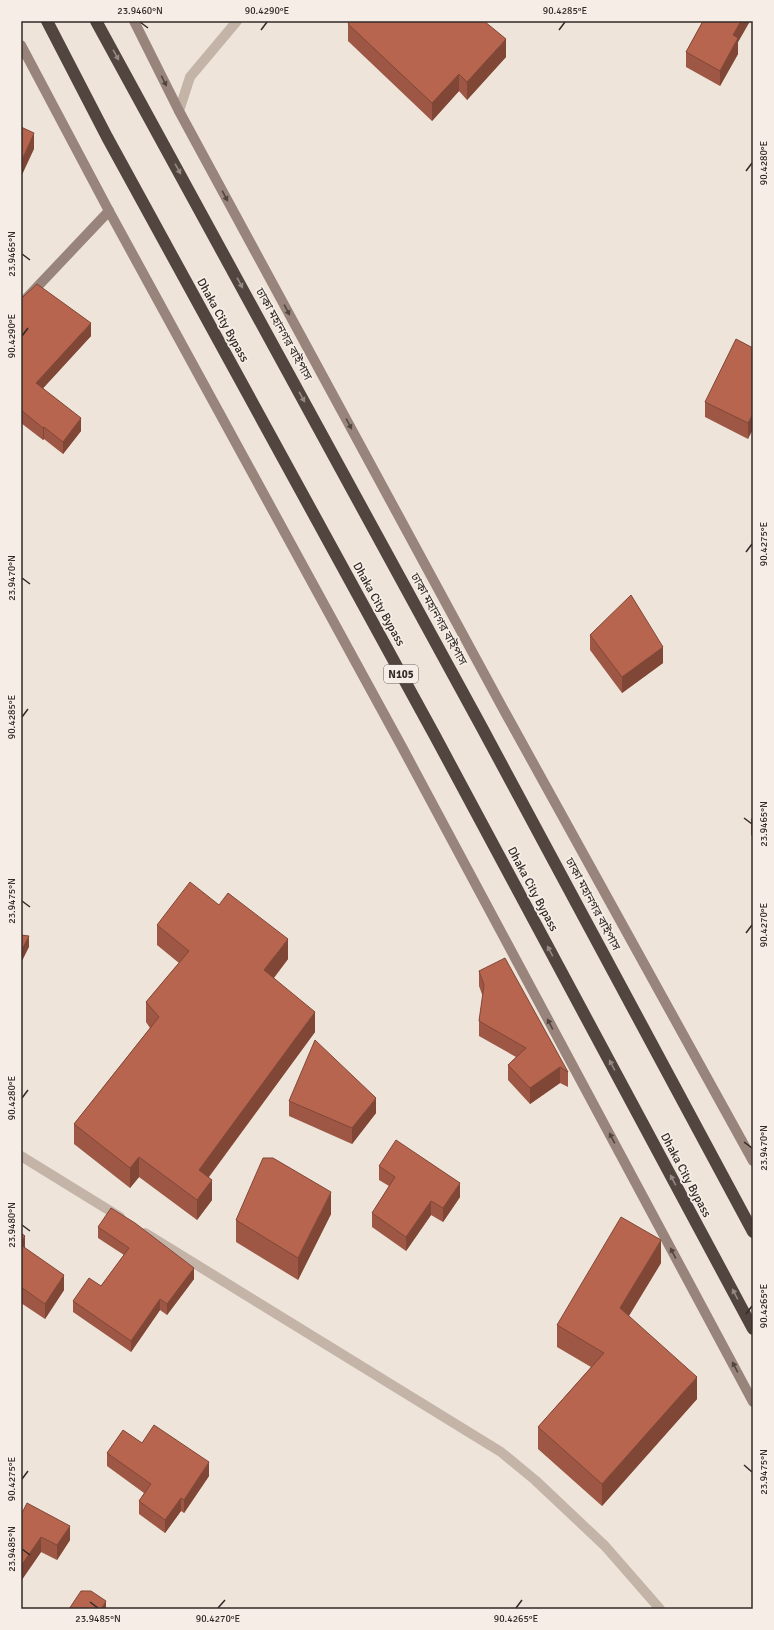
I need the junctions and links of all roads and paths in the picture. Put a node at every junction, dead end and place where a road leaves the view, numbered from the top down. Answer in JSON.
{"nodes":[{"id":1,"x":47,"y":21,"type":"edge"},
{"id":2,"x":96,"y":21,"type":"edge"},
{"id":3,"x":134,"y":21,"type":"edge"},
{"id":4,"x":237,"y":21,"type":"edge"},
{"id":5,"x":21,"y":45,"type":"edge"},
{"id":6,"x":179,"y":111,"type":"junction"},
{"id":7,"x":109,"y":211,"type":"junction"},
{"id":8,"x":21,"y":304,"type":"edge"},
{"id":9,"x":21,"y":1156,"type":"edge"},
{"id":10,"x":753,"y":1161,"type":"edge"},
{"id":11,"x":753,"y":1232,"type":"edge"},
{"id":12,"x":753,"y":1329,"type":"edge"},
{"id":13,"x":753,"y":1402,"type":"edge"},
{"id":14,"x":660,"y":1609,"type":"edge"}],
"edges":[{"from":12,"to":1,"type":"highway","name":"Dhaka City Bypass","number":"N105","one_way":true},
{"from":2,"to":11,"type":"highway","name":"ঢাকা মহানগর বাইপাস","one_way":true},
{"from":3,"to":6,"type":"main road","one_way":true},
{"from":4,"to":6,"type":"street"},
{"from":5,"to":7,"type":"main road"},
{"from":6,"to":10,"type":"main road","one_way":true},
{"from":7,"to":8,"type":"main road"},
{"from":13,"to":7,"type":"main road","one_way":true},
{"from":9,"to":14,"type":"street"}]}
